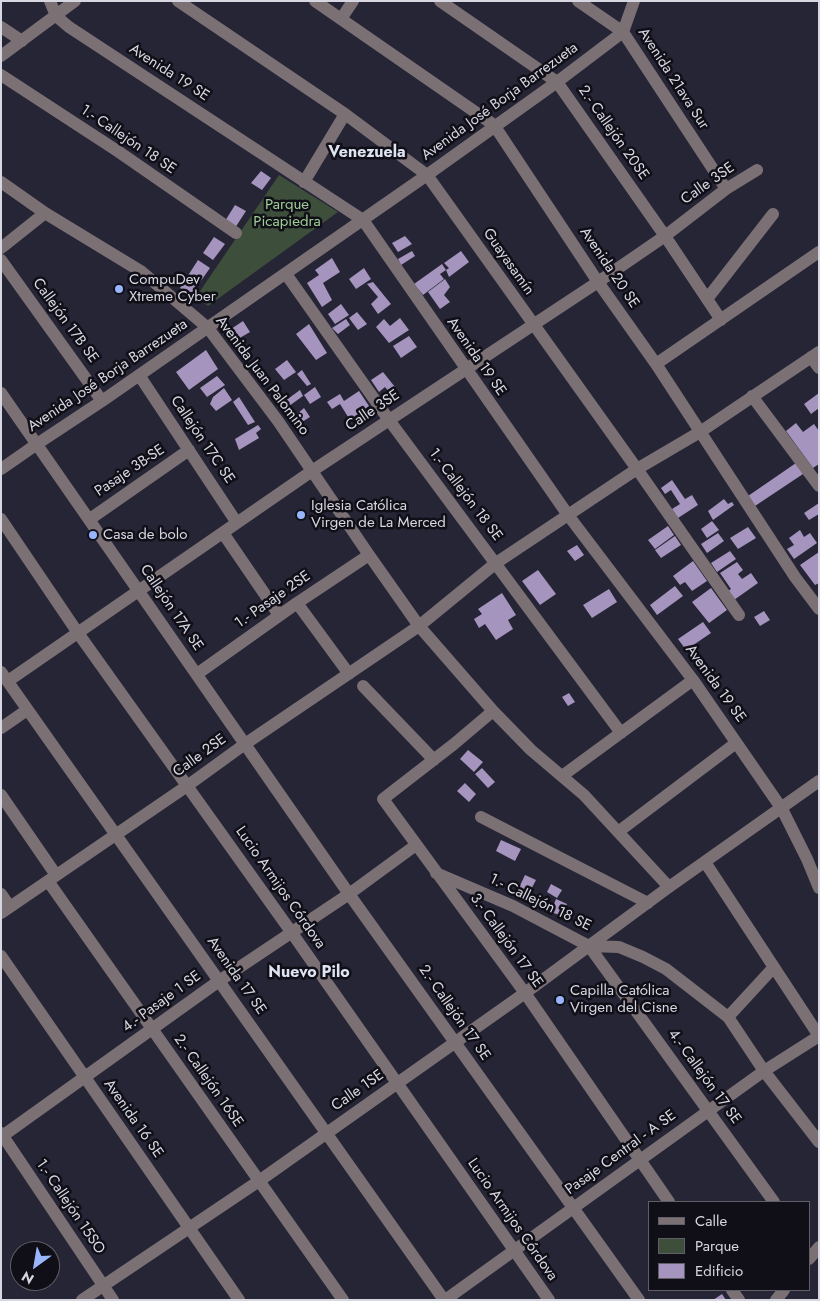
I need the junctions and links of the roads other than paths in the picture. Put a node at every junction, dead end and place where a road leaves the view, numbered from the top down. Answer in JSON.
{"nodes":[{"id":1,"x":50,"y":1,"type":"edge"},
{"id":2,"x":75,"y":1,"type":"edge"},
{"id":3,"x":178,"y":1,"type":"edge"},
{"id":4,"x":315,"y":1,"type":"edge"},
{"id":5,"x":353,"y":1,"type":"edge"},
{"id":6,"x":440,"y":1,"type":"edge"},
{"id":7,"x":578,"y":1,"type":"edge"},
{"id":8,"x":634,"y":1,"type":"edge"},
{"id":9,"x":56,"y":16,"type":"junction"},
{"id":10,"x":341,"y":19,"type":"junction"},
{"id":11,"x":1,"y":27,"type":"edge"},
{"id":12,"x":623,"y":32,"type":"junction"},
{"id":13,"x":22,"y":41,"type":"junction"},
{"id":14,"x":1,"y":56,"type":"edge"},
{"id":15,"x":1,"y":75,"type":"edge"},
{"id":16,"x":557,"y":82,"type":"junction"},
{"id":17,"x":345,"y":114,"type":"junction"},
{"id":18,"x":494,"y":126,"type":"junction"},
{"id":19,"x":757,"y":170,"type":"dead end"},
{"id":20,"x":427,"y":175,"type":"junction"},
{"id":21,"x":1,"y":182,"type":"edge"},
{"id":22,"x":304,"y":182,"type":"junction"},
{"id":23,"x":726,"y":190,"type":"junction"},
{"id":24,"x":45,"y":213,"type":"junction"},
{"id":25,"x":773,"y":214,"type":"dead end"},
{"id":26,"x":363,"y":220,"type":"junction"},
{"id":27,"x":236,"y":233,"type":"dead end"},
{"id":28,"x":665,"y":236,"type":"junction"},
{"id":29,"x":1,"y":248,"type":"edge"},
{"id":30,"x":819,"y":252,"type":"edge"},
{"id":31,"x":1,"y":260,"type":"edge"},
{"id":32,"x":286,"y":274,"type":"junction"},
{"id":33,"x":598,"y":282,"type":"junction"},
{"id":34,"x":707,"y":299,"type":"junction"},
{"id":35,"x":721,"y":320,"type":"junction"},
{"id":36,"x":534,"y":325,"type":"junction"},
{"id":37,"x":208,"y":328,"type":"junction"},
{"id":38,"x":815,"y":354,"type":"edge"},
{"id":39,"x":656,"y":364,"type":"junction"},
{"id":40,"x":819,"y":368,"type":"edge"},
{"id":41,"x":465,"y":369,"type":"junction"},
{"id":42,"x":139,"y":375,"type":"junction"},
{"id":43,"x":1,"y":393,"type":"edge"},
{"id":44,"x":752,"y":396,"type":"junction"},
{"id":45,"x":102,"y":401,"type":"junction"},
{"id":46,"x":389,"y":420,"type":"junction"},
{"id":47,"x":700,"y":432,"type":"junction"},
{"id":48,"x":37,"y":444,"type":"junction"},
{"id":49,"x":189,"y":450,"type":"junction"},
{"id":50,"x":1,"y":469,"type":"edge"},
{"id":51,"x":637,"y":469,"type":"junction"},
{"id":52,"x":312,"y":471,"type":"junction"},
{"id":53,"x":819,"y":486,"type":"edge"},
{"id":54,"x":568,"y":515,"type":"junction"},
{"id":55,"x":90,"y":519,"type":"junction"},
{"id":56,"x":1,"y":520,"type":"edge"},
{"id":57,"x":237,"y":523,"type":"junction"},
{"id":58,"x":223,"y":533,"type":"junction"},
{"id":59,"x":369,"y":555,"type":"junction"},
{"id":60,"x":496,"y":563,"type":"junction"},
{"id":61,"x":139,"y":589,"type":"junction"},
{"id":62,"x":297,"y":602,"type":"junction"},
{"id":63,"x":819,"y":609,"type":"edge"},
{"id":64,"x":279,"y":615,"type":"junction"},
{"id":65,"x":739,"y":615,"type":"dead end"},
{"id":66,"x":419,"y":626,"type":"junction"},
{"id":67,"x":78,"y":633,"type":"junction"},
{"id":68,"x":197,"y":674,"type":"junction"},
{"id":69,"x":349,"y":674,"type":"junction"},
{"id":70,"x":5,"y":676,"type":"edge"},
{"id":71,"x":693,"y":680,"type":"junction"},
{"id":72,"x":363,"y":686,"type":"dead end"},
{"id":73,"x":27,"y":710,"type":"junction"},
{"id":74,"x":493,"y":711,"type":"junction"},
{"id":75,"x":1,"y":728,"type":"edge"},
{"id":76,"x":621,"y":733,"type":"junction"},
{"id":77,"x":736,"y":743,"type":"junction"},
{"id":78,"x":245,"y":744,"type":"junction"},
{"id":79,"x":434,"y":760,"type":"junction"},
{"id":80,"x":562,"y":776,"type":"junction"},
{"id":81,"x":819,"y":781,"type":"edge"},
{"id":82,"x":187,"y":786,"type":"junction"},
{"id":83,"x":1,"y":795,"type":"edge"},
{"id":84,"x":782,"y":809,"type":"junction"},
{"id":85,"x":481,"y":817,"type":"dead end"},
{"id":86,"x":618,"y":832,"type":"junction"},
{"id":87,"x":116,"y":835,"type":"junction"},
{"id":88,"x":416,"y":845,"type":"junction"},
{"id":89,"x":705,"y":862,"type":"junction"},
{"id":90,"x":435,"y":873,"type":"junction"},
{"id":91,"x":52,"y":878,"type":"junction"},
{"id":92,"x":669,"y":887,"type":"junction"},
{"id":93,"x":819,"y":888,"type":"edge"},
{"id":94,"x":1,"y":894,"type":"edge"},
{"id":95,"x":349,"y":894,"type":"junction"},
{"id":96,"x":648,"y":902,"type":"junction"},
{"id":97,"x":6,"y":910,"type":"edge"},
{"id":98,"x":292,"y":933,"type":"junction"},
{"id":99,"x":589,"y":946,"type":"junction"},
{"id":100,"x":1,"y":956,"type":"edge"},
{"id":101,"x":774,"y":967,"type":"junction"},
{"id":102,"x":219,"y":981,"type":"junction"},
{"id":103,"x":525,"y":993,"type":"junction"},
{"id":104,"x":728,"y":1017,"type":"junction"},
{"id":105,"x":151,"y":1030,"type":"junction"},
{"id":106,"x":819,"y":1036,"type":"edge"},
{"id":107,"x":455,"y":1043,"type":"junction"},
{"id":108,"x":764,"y":1071,"type":"junction"},
{"id":109,"x":85,"y":1078,"type":"junction"},
{"id":110,"x":397,"y":1084,"type":"junction"},
{"id":111,"x":709,"y":1111,"type":"junction"},
{"id":112,"x":327,"y":1132,"type":"junction"},
{"id":113,"x":2,"y":1135,"type":"edge"},
{"id":114,"x":819,"y":1142,"type":"edge"},
{"id":115,"x":639,"y":1161,"type":"junction"},
{"id":116,"x":259,"y":1181,"type":"junction"},
{"id":117,"x":668,"y":1201,"type":"edge"},
{"id":118,"x":773,"y":1201,"type":"edge"},
{"id":119,"x":572,"y":1208,"type":"junction"},
{"id":120,"x":189,"y":1227,"type":"junction"},
{"id":121,"x":514,"y":1250,"type":"junction"},
{"id":122,"x":103,"y":1286,"type":"junction"},
{"id":123,"x":82,"y":1300,"type":"edge"},
{"id":124,"x":113,"y":1300,"type":"edge"},
{"id":125,"x":239,"y":1300,"type":"edge"},
{"id":126,"x":343,"y":1300,"type":"edge"},
{"id":127,"x":444,"y":1300,"type":"edge"},
{"id":128,"x":549,"y":1300,"type":"edge"},
{"id":129,"x":639,"y":1300,"type":"edge"}],
"edges":[{"from":1,"to":9,"type":"street"},
{"from":2,"to":9,"type":"street"},
{"from":3,"to":17,"type":"street","name":"Guayasamín"},
{"from":4,"to":10,"type":"street","name":"Avenida 20 SE"},
{"from":5,"to":10,"type":"street"},
{"from":6,"to":16,"type":"street","name":"2.- Callejón 20SE"},
{"from":7,"to":12,"type":"street","name":"Avenida 21ava Sur"},
{"from":8,"to":12,"type":"street"},
{"from":9,"to":13,"type":"street"},
{"from":9,"to":22,"type":"street","name":"Avenida 19 SE"},
{"from":10,"to":18,"type":"street","name":"Avenida 20 SE"},
{"from":11,"to":13,"type":"street"},
{"from":12,"to":16,"type":"street","name":"Avenida José Borja Barrezueta"},
{"from":12,"to":23,"type":"street","name":"Avenida 21ava Sur"},
{"from":13,"to":14,"type":"street"},
{"from":15,"to":27,"type":"street","name":"1.- Callejón 18 SE"},
{"from":16,"to":18,"type":"street","name":"Avenida José Borja Barrezueta"},
{"from":16,"to":28,"type":"street","name":"2.- Callejón 20SE"},
{"from":17,"to":20,"type":"street","name":"Guayasamín"},
{"from":17,"to":22,"type":"street"},
{"from":18,"to":20,"type":"street","name":"Avenida José Borja Barrezueta"},
{"from":18,"to":33,"type":"street","name":"Avenida 20 SE"},
{"from":19,"to":23,"type":"street","name":"Calle 3SE"},
{"from":20,"to":26,"type":"street","name":"Avenida José Borja Barrezueta"},
{"from":20,"to":36,"type":"street","name":"Guayasamín"},
{"from":21,"to":24,"type":"street","name":"Avenida Juan Palomino"},
{"from":22,"to":26,"type":"street","name":"Avenida 19 SE"},
{"from":23,"to":28,"type":"street","name":"Calle 3SE"},
{"from":24,"to":29,"type":"street"},
{"from":24,"to":37,"type":"street","name":"Avenida Juan Palomino"},
{"from":25,"to":34,"type":"street"},
{"from":26,"to":32,"type":"street","name":"Avenida José Borja Barrezueta"},
{"from":26,"to":41,"type":"street","name":"Avenida 19 SE"},
{"from":28,"to":33,"type":"street","name":"Calle 3SE"},
{"from":28,"to":34,"type":"street","name":"2.- Callejón 20SE"},
{"from":30,"to":35,"type":"street"},
{"from":31,"to":45,"type":"street","name":"Callejón 17B SE"},
{"from":32,"to":37,"type":"street","name":"Avenida José Borja Barrezueta"},
{"from":32,"to":46,"type":"street","name":"1.- Callejón 18 SE"},
{"from":33,"to":36,"type":"street","name":"Calle 3SE"},
{"from":33,"to":39,"type":"street","name":"Avenida 20 SE"},
{"from":34,"to":35,"type":"street","name":"2.- Callejón 20SE"},
{"from":35,"to":39,"type":"street"},
{"from":36,"to":41,"type":"street","name":"Calle 3SE"},
{"from":36,"to":51,"type":"street","name":"Guayasamín"},
{"from":37,"to":42,"type":"street","name":"Avenida José Borja Barrezueta"},
{"from":37,"to":52,"type":"street","name":"Avenida Juan Palomino"},
{"from":38,"to":40,"type":"street"},
{"from":38,"to":44,"type":"street","name":"Calle 2SE"},
{"from":39,"to":47,"type":"street","name":"Avenida 20 SE"},
{"from":41,"to":46,"type":"street","name":"Calle 3SE"},
{"from":41,"to":54,"type":"street","name":"Avenida 19 SE"},
{"from":42,"to":45,"type":"street","name":"Avenida José Borja Barrezueta"},
{"from":42,"to":49,"type":"street","name":"Callejón 17C SE"},
{"from":43,"to":48,"type":"street","name":"Callejón 17A SE"},
{"from":44,"to":47,"type":"street","name":"Calle 2SE"},
{"from":44,"to":53,"type":"street"},
{"from":45,"to":48,"type":"street","name":"Avenida José Borja Barrezueta"},
{"from":46,"to":52,"type":"street","name":"Calle 3SE"},
{"from":46,"to":60,"type":"street","name":"1.- Callejón 18 SE"},
{"from":47,"to":51,"type":"street","name":"Calle 2SE"},
{"from":47,"to":63,"type":"street","name":"Avenida 20 SE"},
{"from":48,"to":50,"type":"street","name":"Avenida José Borja Barrezueta"},
{"from":48,"to":55,"type":"street","name":"Callejón 17A SE"},
{"from":49,"to":55,"type":"street","name":"Pasaje 3B-SE"},
{"from":49,"to":57,"type":"street","name":"Callejón 17C SE"},
{"from":51,"to":54,"type":"street","name":"Calle 2SE"},
{"from":51,"to":65,"type":"street","name":"Guayasamín"},
{"from":52,"to":57,"type":"street","name":"Calle 3SE"},
{"from":52,"to":59,"type":"street","name":"Avenida Juan Palomino"},
{"from":54,"to":60,"type":"street","name":"Calle 2SE"},
{"from":54,"to":71,"type":"street","name":"Avenida 19 SE"},
{"from":55,"to":61,"type":"street","name":"Callejón 17A SE"},
{"from":56,"to":67,"type":"street","name":"Lucio Armijos Córdova"},
{"from":57,"to":58,"type":"street","name":"Calle 3SE"},
{"from":58,"to":61,"type":"street","name":"Calle 3SE"},
{"from":58,"to":64,"type":"street"},
{"from":59,"to":62,"type":"street","name":"1.- Pasaje 2SE"},
{"from":59,"to":66,"type":"street","name":"Avenida Juan Palomino"},
{"from":60,"to":66,"type":"street","name":"Calle 2SE"},
{"from":60,"to":76,"type":"street","name":"1.- Callejón 18 SE"},
{"from":61,"to":67,"type":"street","name":"Calle 3SE"},
{"from":61,"to":68,"type":"street","name":"Callejón 17A SE"},
{"from":62,"to":64,"type":"street","name":"1.- Pasaje 2SE"},
{"from":62,"to":69,"type":"street"},
{"from":64,"to":68,"type":"street","name":"1.- Pasaje 2SE"},
{"from":66,"to":69,"type":"street","name":"Calle 2SE"},
{"from":66,"to":74,"type":"street","name":"Avenida Juan Palomino"},
{"from":67,"to":70,"type":"street","name":"Calle 3SE"},
{"from":67,"to":82,"type":"street","name":"Lucio Armijos Córdova"},
{"from":68,"to":78,"type":"street","name":"Callejón 17A SE"},
{"from":69,"to":78,"type":"street","name":"Calle 2SE"},
{"from":70,"to":73,"type":"street","name":"Avenida 17 SE"},
{"from":71,"to":76,"type":"street"},
{"from":71,"to":77,"type":"street","name":"Avenida 19 SE"},
{"from":72,"to":79,"type":"street"},
{"from":73,"to":75,"type":"street"},
{"from":73,"to":87,"type":"street","name":"Avenida 17 SE"},
{"from":74,"to":79,"type":"street"},
{"from":74,"to":80,"type":"street","name":"Avenida Juan Palomino"},
{"from":76,"to":80,"type":"street"},
{"from":77,"to":84,"type":"street","name":"Avenida 19 SE"},
{"from":77,"to":86,"type":"street"},
{"from":78,"to":82,"type":"street","name":"Calle 2SE"},
{"from":78,"to":95,"type":"street","name":"2.- Callejón 17 SE"},
{"from":79,"to":88,"type":"street","name":"3.- Callejón 17 SE"},
{"from":80,"to":86,"type":"street","name":"Avenida Juan Palomino"},
{"from":81,"to":84,"type":"street","name":"Calle 1SE"},
{"from":82,"to":87,"type":"street","name":"Calle 2SE"},
{"from":82,"to":98,"type":"street","name":"Lucio Armijos Córdova"},
{"from":83,"to":91,"type":"street","name":"2.- Callejón 16SE"},
{"from":84,"to":89,"type":"street","name":"Calle 1SE"},
{"from":84,"to":93,"type":"street","name":"Avenida 19 SE"},
{"from":85,"to":96,"type":"street"},
{"from":86,"to":92,"type":"street","name":"Avenida Juan Palomino"},
{"from":87,"to":91,"type":"street","name":"Calle 2SE"},
{"from":87,"to":102,"type":"street","name":"Avenida 17 SE"},
{"from":88,"to":90,"type":"street","name":"3.- Callejón 17 SE"},
{"from":88,"to":95,"type":"street","name":"4.- Pasaje 1 SE"},
{"from":89,"to":92,"type":"street","name":"Calle 1SE"},
{"from":89,"to":101,"type":"street"},
{"from":90,"to":99,"type":"street","name":"1.- Callejón 18 SE"},
{"from":90,"to":103,"type":"street","name":"3.- Callejón 17 SE"},
{"from":91,"to":97,"type":"street","name":"Calle 2SE"},
{"from":91,"to":105,"type":"street","name":"2.- Callejón 16SE"},
{"from":92,"to":96,"type":"street","name":"Calle 1SE"},
{"from":94,"to":97,"type":"street"},
{"from":95,"to":98,"type":"street","name":"4.- Pasaje 1 SE"},
{"from":95,"to":107,"type":"street","name":"2.- Callejón 17 SE"},
{"from":96,"to":99,"type":"street","name":"Calle 1SE"},
{"from":98,"to":102,"type":"street","name":"4.- Pasaje 1 SE"},
{"from":98,"to":110,"type":"street","name":"Lucio Armijos Córdova"},
{"from":99,"to":103,"type":"street","name":"Calle 1SE"},
{"from":99,"to":104,"type":"street","name":"1.- Callejón 18 SE"},
{"from":99,"to":111,"type":"street","name":"4.- Callejón 17 SE"},
{"from":100,"to":109,"type":"street","name":"Avenida 16 SE"},
{"from":101,"to":104,"type":"street"},
{"from":101,"to":106,"type":"street"},
{"from":102,"to":105,"type":"street","name":"4.- Pasaje 1 SE"},
{"from":102,"to":112,"type":"street","name":"Avenida 17 SE"},
{"from":103,"to":107,"type":"street","name":"Calle 1SE"},
{"from":103,"to":115,"type":"street","name":"3.- Callejón 17 SE"},
{"from":104,"to":108,"type":"street","name":"1.- Callejón 18 SE"},
{"from":105,"to":109,"type":"street","name":"4.- Pasaje 1 SE"},
{"from":105,"to":116,"type":"street","name":"2.- Callejón 16SE"},
{"from":106,"to":108,"type":"street","name":"Pasaje Central - A SE"},
{"from":107,"to":110,"type":"street","name":"Calle 1SE"},
{"from":107,"to":119,"type":"street","name":"2.- Callejón 17 SE"},
{"from":108,"to":111,"type":"street","name":"Pasaje Central - A SE"},
{"from":108,"to":114,"type":"street","name":"1.- Callejón 18 SE"},
{"from":109,"to":113,"type":"street","name":"4.- Pasaje 1 SE"},
{"from":109,"to":120,"type":"street","name":"Avenida 16 SE"},
{"from":110,"to":112,"type":"street","name":"Calle 1SE"},
{"from":110,"to":121,"type":"street","name":"Lucio Armijos Córdova"},
{"from":111,"to":115,"type":"street","name":"Pasaje Central - A SE"},
{"from":111,"to":118,"type":"street","name":"4.- Callejón 17 SE"},
{"from":112,"to":116,"type":"street","name":"Calle 1SE"},
{"from":112,"to":127,"type":"street","name":"Avenida 17 SE"},
{"from":113,"to":122,"type":"street","name":"1.- Callejón 15SO"},
{"from":115,"to":117,"type":"street","name":"3.- Callejón 17 SE"},
{"from":115,"to":119,"type":"street","name":"Pasaje Central - A SE"},
{"from":116,"to":120,"type":"street","name":"Calle 1SE"},
{"from":116,"to":126,"type":"street","name":"2.- Callejón 16SE"},
{"from":119,"to":121,"type":"street","name":"Pasaje Central - A SE"},
{"from":119,"to":129,"type":"street","name":"2.- Callejón 17 SE"},
{"from":120,"to":122,"type":"street","name":"Calle 1SE"},
{"from":120,"to":125,"type":"street","name":"Avenida 16 SE"},
{"from":121,"to":127,"type":"street","name":"Pasaje Central - A SE"},
{"from":121,"to":128,"type":"street","name":"Lucio Armijos Córdova"},
{"from":122,"to":123,"type":"street","name":"Calle 1SE"},
{"from":122,"to":124,"type":"street","name":"1.- Callejón 15SO"}]}
